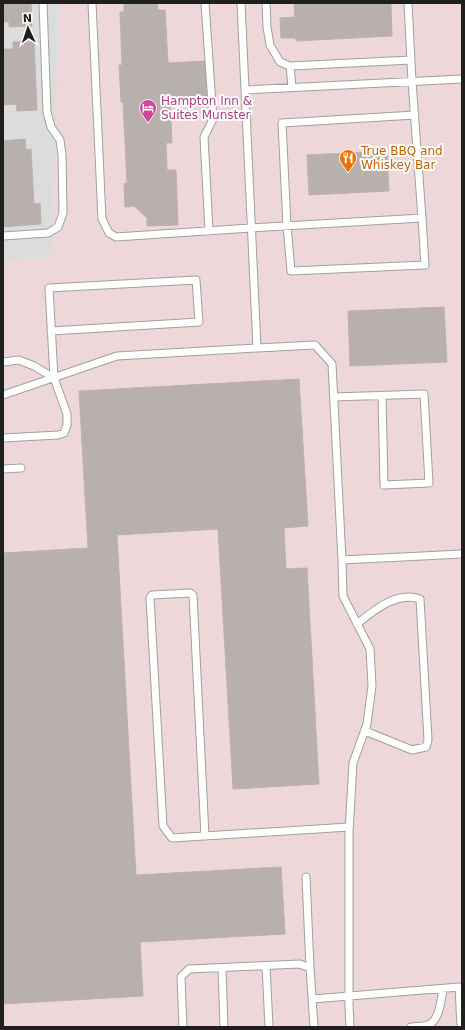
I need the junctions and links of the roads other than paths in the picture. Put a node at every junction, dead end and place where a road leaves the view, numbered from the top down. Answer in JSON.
{"nodes":[{"id":1,"x":43,"y":3,"type":"edge"},
{"id":2,"x":92,"y":3,"type":"edge"},
{"id":3,"x":205,"y":3,"type":"edge"},
{"id":4,"x":241,"y":3,"type":"edge"},
{"id":5,"x":266,"y":3,"type":"edge"},
{"id":6,"x":408,"y":3,"type":"edge"},
{"id":7,"x":411,"y":60,"type":"junction"},
{"id":8,"x":290,"y":66,"type":"junction"},
{"id":9,"x":462,"y":78,"type":"edge"},
{"id":10,"x":412,"y":81,"type":"junction"},
{"id":11,"x":292,"y":87,"type":"junction"},
{"id":12,"x":245,"y":90,"type":"junction"},
{"id":13,"x":414,"y":115,"type":"junction"},
{"id":14,"x":422,"y":218,"type":"junction"},
{"id":15,"x":287,"y":226,"type":"junction"},
{"id":16,"x":252,"y":228,"type":"junction"},
{"id":17,"x":208,"y":231,"type":"junction"},
{"id":18,"x":3,"y":236,"type":"edge"},
{"id":19,"x":51,"y":331,"type":"junction"},
{"id":20,"x":257,"y":348,"type":"junction"},
{"id":21,"x":3,"y":362,"type":"edge"},
{"id":22,"x":54,"y":378,"type":"junction"},
{"id":23,"x":3,"y":396,"type":"edge"},
{"id":24,"x":382,"y":396,"type":"junction"},
{"id":25,"x":334,"y":397,"type":"junction"},
{"id":26,"x":3,"y":438,"type":"edge"},
{"id":27,"x":21,"y":468,"type":"dead end"},
{"id":28,"x":3,"y":469,"type":"edge"},
{"id":29,"x":462,"y":554,"type":"edge"},
{"id":30,"x":342,"y":560,"type":"junction"},
{"id":31,"x":357,"y":624,"type":"junction"},
{"id":32,"x":365,"y":731,"type":"junction"},
{"id":33,"x":350,"y":827,"type":"junction"},
{"id":34,"x":205,"y":836,"type":"junction"},
{"id":35,"x":306,"y":877,"type":"dead end"},
{"id":36,"x":266,"y":966,"type":"junction"},
{"id":37,"x":222,"y":968,"type":"junction"},
{"id":38,"x":310,"y":968,"type":"junction"},
{"id":39,"x":443,"y":989,"type":"junction"},
{"id":40,"x":349,"y":997,"type":"junction"},
{"id":41,"x":313,"y":999,"type":"junction"},
{"id":42,"x":183,"y":1027,"type":"edge"},
{"id":43,"x":224,"y":1027,"type":"edge"},
{"id":44,"x":269,"y":1027,"type":"edge"},
{"id":45,"x":314,"y":1027,"type":"edge"},
{"id":46,"x":350,"y":1027,"type":"edge"},
{"id":47,"x":411,"y":1027,"type":"edge"},
{"id":48,"x":461,"y":1027,"type":"edge"}],
"edges":[{"from":1,"to":18,"type":"lane"},
{"from":2,"to":17,"type":"lane"},
{"from":3,"to":17,"type":"lane"},
{"from":4,"to":12,"type":"lane"},
{"from":5,"to":8,"type":"lane"},
{"from":6,"to":7,"type":"lane"},
{"from":7,"to":8,"type":"lane"},
{"from":7,"to":10,"type":"lane"},
{"from":8,"to":11,"type":"lane"},
{"from":9,"to":10,"type":"lane"},
{"from":10,"to":11,"type":"lane"},
{"from":10,"to":13,"type":"lane"},
{"from":11,"to":12,"type":"lane"},
{"from":12,"to":16,"type":"lane"},
{"from":13,"to":14,"type":"lane"},
{"from":13,"to":15,"type":"lane"},
{"from":14,"to":15,"type":"lane"},
{"from":14,"to":15,"type":"lane"},
{"from":15,"to":16,"type":"lane"},
{"from":16,"to":17,"type":"lane"},
{"from":16,"to":20,"type":"lane"},
{"from":19,"to":19,"type":"lane"},
{"from":19,"to":22,"type":"lane"},
{"from":20,"to":22,"type":"lane"},
{"from":20,"to":25,"type":"lane"},
{"from":21,"to":22,"type":"lane"},
{"from":22,"to":23,"type":"lane"},
{"from":22,"to":26,"type":"lane"},
{"from":24,"to":24,"type":"lane"},
{"from":24,"to":25,"type":"lane"},
{"from":25,"to":30,"type":"lane"},
{"from":27,"to":28,"type":"lane"},
{"from":29,"to":30,"type":"lane"},
{"from":30,"to":31,"type":"lane"},
{"from":31,"to":32,"type":"lane"},
{"from":31,"to":32,"type":"lane"},
{"from":32,"to":33,"type":"lane"},
{"from":33,"to":34,"type":"lane"},
{"from":33,"to":40,"type":"lane"},
{"from":34,"to":34,"type":"lane"},
{"from":35,"to":38,"type":"lane"},
{"from":36,"to":37,"type":"lane"},
{"from":36,"to":38,"type":"lane"},
{"from":36,"to":44,"type":"lane"},
{"from":37,"to":42,"type":"lane"},
{"from":37,"to":43,"type":"lane"},
{"from":38,"to":41,"type":"lane"},
{"from":39,"to":40,"type":"lane"},
{"from":39,"to":47,"type":"lane"},
{"from":39,"to":48,"type":"lane"},
{"from":40,"to":41,"type":"lane"},
{"from":40,"to":46,"type":"lane"},
{"from":41,"to":45,"type":"lane"}]}
